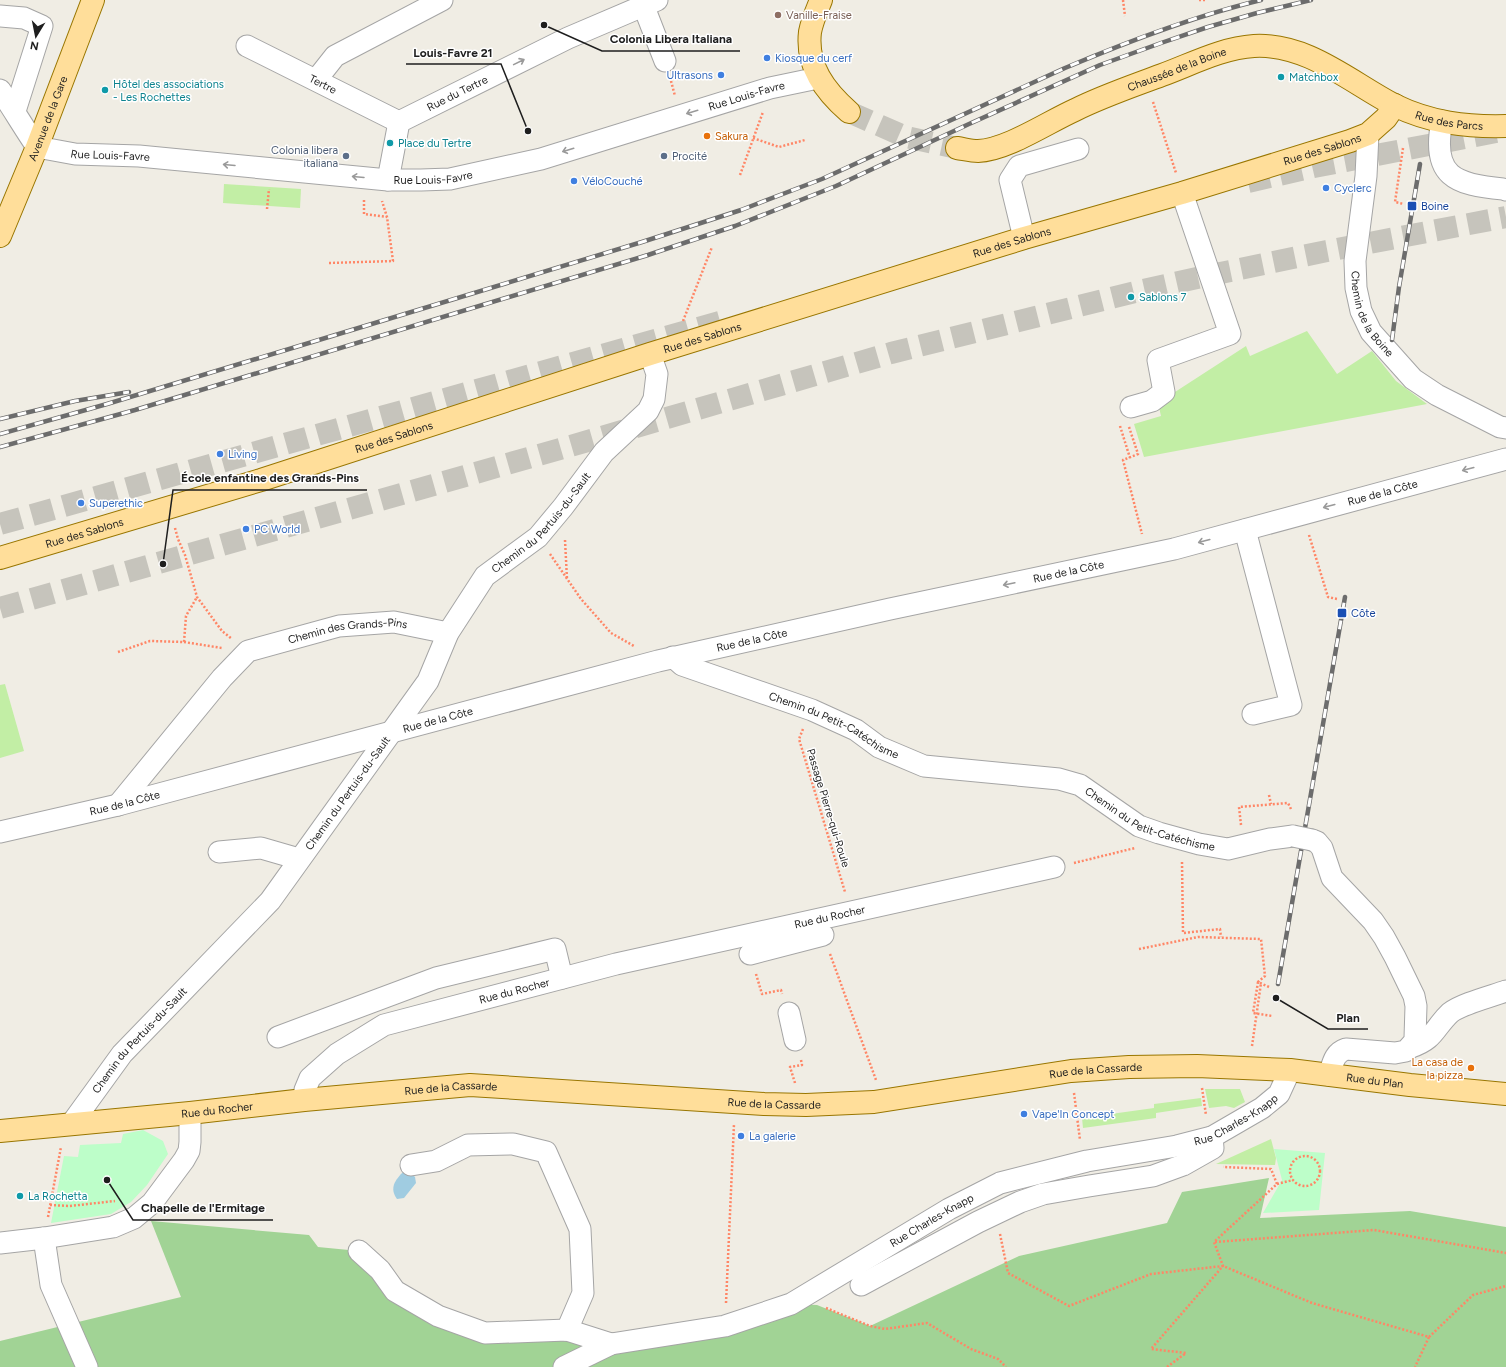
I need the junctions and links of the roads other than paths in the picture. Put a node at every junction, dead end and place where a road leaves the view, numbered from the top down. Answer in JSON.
{"nodes":[{"id":1,"x":93,"y":0,"type":"edge"},
{"id":2,"x":442,"y":0,"type":"edge"},
{"id":3,"x":821,"y":0,"type":"edge"},
{"id":4,"x":651,"y":3,"type":"edge"},
{"id":5,"x":0,"y":16,"type":"edge"},
{"id":6,"x":247,"y":46,"type":"dead end"},
{"id":7,"x":665,"y":60,"type":"road end"},
{"id":8,"x":818,"y":78,"type":"junction"},
{"id":9,"x":316,"y":80,"type":"junction"},
{"id":10,"x":0,"y":90,"type":"edge"},
{"id":11,"x":1395,"y":105,"type":"junction"},
{"id":12,"x":15,"y":111,"type":"junction"},
{"id":13,"x":849,"y":112,"type":"tunnel mouth"},
{"id":14,"x":1442,"y":121,"type":"junction"},
{"id":15,"x":398,"y":122,"type":"junction"},
{"id":16,"x":1506,"y":126,"type":"edge"},
{"id":17,"x":1368,"y":134,"type":"junction"},
{"id":18,"x":37,"y":147,"type":"junction"},
{"id":19,"x":957,"y":148,"type":"tunnel mouth"},
{"id":20,"x":1078,"y":149,"type":"dead end"},
{"id":21,"x":381,"y":179,"type":"junction"},
{"id":22,"x":1180,"y":185,"type":"junction"},
{"id":23,"x":1506,"y":190,"type":"edge"},
{"id":24,"x":0,"y":236,"type":"edge"},
{"id":25,"x":1024,"y":238,"type":"junction"},
{"id":26,"x":650,"y":354,"type":"junction"},
{"id":27,"x":1132,"y":407,"type":"dead end"},
{"id":28,"x":1506,"y":428,"type":"edge"},
{"id":29,"x":1506,"y":459,"type":"edge"},
{"id":30,"x":1245,"y":530,"type":"junction"},
{"id":31,"x":0,"y":558,"type":"edge"},
{"id":32,"x":448,"y":633,"type":"junction"},
{"id":33,"x":674,"y":657,"type":"junction"},
{"id":34,"x":1252,"y":714,"type":"dead end"},
{"id":35,"x":389,"y":733,"type":"junction"},
{"id":36,"x":118,"y":805,"type":"junction"},
{"id":37,"x":0,"y":832,"type":"edge"},
{"id":38,"x":219,"y":852,"type":"dead end"},
{"id":39,"x":299,"y":859,"type":"junction"},
{"id":40,"x":1054,"y":867,"type":"road end"},
{"id":41,"x":823,"y":936,"type":"road end"},
{"id":42,"x":750,"y":954,"type":"road end"},
{"id":43,"x":562,"y":978,"type":"junction"},
{"id":44,"x":1506,"y":991,"type":"edge"},
{"id":45,"x":788,"y":1013,"type":"road end"},
{"id":46,"x":278,"y":1037,"type":"dead end"},
{"id":47,"x":795,"y":1040,"type":"road end"},
{"id":48,"x":1410,"y":1047,"type":"junction"},
{"id":49,"x":1247,"y":1060,"type":"joint"},
{"id":50,"x":1290,"y":1070,"type":"junction"},
{"id":51,"x":1329,"y":1075,"type":"junction"},
{"id":52,"x":1506,"y":1094,"type":"edge"},
{"id":53,"x":304,"y":1100,"type":"junction"},
{"id":54,"x":190,"y":1113,"type":"junction"},
{"id":55,"x":72,"y":1123,"type":"junction"},
{"id":56,"x":0,"y":1131,"type":"edge"},
{"id":57,"x":1212,"y":1137,"type":"junction"},
{"id":58,"x":411,"y":1165,"type":"dead end"},
{"id":59,"x":44,"y":1238,"type":"junction"},
{"id":60,"x":0,"y":1243,"type":"edge"},
{"id":61,"x":359,"y":1251,"type":"dead end"},
{"id":62,"x":861,"y":1285,"type":"dead end"},
{"id":63,"x":567,"y":1330,"type":"junction"},
{"id":64,"x":611,"y":1344,"type":"junction"},
{"id":65,"x":87,"y":1367,"type":"edge"},
{"id":66,"x":564,"y":1367,"type":"edge"}],
"edges":[{"from":1,"to":18,"type":"main road","name":"Avenue de la Gare"},
{"from":2,"to":9,"type":"street"},
{"from":3,"to":8,"type":"main road"},
{"from":4,"to":7,"type":"street"},
{"from":15,"to":4,"type":"street","name":"Rue du Tertre","one_way":true},
{"from":5,"to":12,"type":"street"},
{"from":6,"to":9,"type":"street","name":"Tertre"},
{"from":8,"to":13,"type":"main road"},
{"from":8,"to":21,"type":"street","name":"Rue Louis-Favre","one_way":true},
{"from":9,"to":15,"type":"street","name":"Tertre"},
{"from":10,"to":12,"type":"street"},
{"from":11,"to":14,"type":"main road","name":"Rue des Parcs"},
{"from":11,"to":17,"type":"main road","name":"Rue des Sablons"},
{"from":11,"to":19,"type":"main road","name":"Chaussée de la Boine"},
{"from":12,"to":18,"type":"street"},
{"from":14,"to":16,"type":"main road","name":"Rue des Parcs"},
{"from":14,"to":23,"type":"street"},
{"from":15,"to":21,"type":"street"},
{"from":17,"to":22,"type":"main road","name":"Rue des Sablons"},
{"from":17,"to":28,"type":"street","name":"Chemin de la Boine"},
{"from":21,"to":18,"type":"street","name":"Rue Louis-Favre","one_way":true},
{"from":18,"to":24,"type":"main road","name":"Avenue de la Gare"},
{"from":20,"to":25,"type":"street"},
{"from":22,"to":25,"type":"main road","name":"Rue des Sablons"},
{"from":22,"to":27,"type":"street"},
{"from":25,"to":26,"type":"main road","name":"Rue des Sablons"},
{"from":26,"to":31,"type":"main road","name":"Rue des Sablons"},
{"from":26,"to":32,"type":"street","name":"Chemin du Pertuis-du-Sault"},
{"from":29,"to":30,"type":"street","name":"Rue de la Côte","one_way":true},
{"from":30,"to":33,"type":"street","name":"Rue de la Côte","one_way":true},
{"from":30,"to":34,"type":"street"},
{"from":32,"to":35,"type":"street","name":"Chemin du Pertuis-du-Sault"},
{"from":32,"to":36,"type":"street","name":"Chemin des Grands-Pins"},
{"from":33,"to":35,"type":"street","name":"Rue de la Côte"},
{"from":33,"to":48,"type":"street","name":"Chemin du Petit-Catéchisme"},
{"from":35,"to":36,"type":"street","name":"Rue de la Côte"},
{"from":35,"to":39,"type":"street","name":"Chemin du Pertuis-du-Sault"},
{"from":36,"to":37,"type":"street","name":"Rue de la Côte"},
{"from":38,"to":39,"type":"street"},
{"from":39,"to":55,"type":"street","name":"Chemin du Pertuis-du-Sault"},
{"from":40,"to":43,"type":"street","name":"Rue du Rocher"},
{"from":41,"to":42,"type":"street","name":"Rue du Rocher"},
{"from":43,"to":46,"type":"street"},
{"from":43,"to":53,"type":"street","name":"Rue du Rocher"},
{"from":44,"to":48,"type":"street"},
{"from":45,"to":47,"type":"street"},
{"from":48,"to":51,"type":"street"},
{"from":49,"to":50,"type":"main road","name":"Rue du Plan"},
{"from":49,"to":53,"type":"main road","name":"Rue de la Cassarde"},
{"from":50,"to":51,"type":"main road","name":"Rue du Plan"},
{"from":50,"to":57,"type":"street","name":"Rue Charles-Knapp"},
{"from":51,"to":52,"type":"main road","name":"Rue du Plan"},
{"from":53,"to":54,"type":"main road","name":"Rue du Rocher"},
{"from":54,"to":55,"type":"main road","name":"Rue du Rocher"},
{"from":54,"to":59,"type":"street"},
{"from":55,"to":56,"type":"main road","name":"Rue du Rocher"},
{"from":57,"to":62,"type":"street"},
{"from":57,"to":64,"type":"street","name":"Rue Charles-Knapp"},
{"from":58,"to":63,"type":"street"},
{"from":59,"to":60,"type":"street"},
{"from":59,"to":65,"type":"street"},
{"from":61,"to":63,"type":"street"},
{"from":63,"to":64,"type":"street"},
{"from":64,"to":66,"type":"street","name":"Rue Charles-Knapp"}]}
